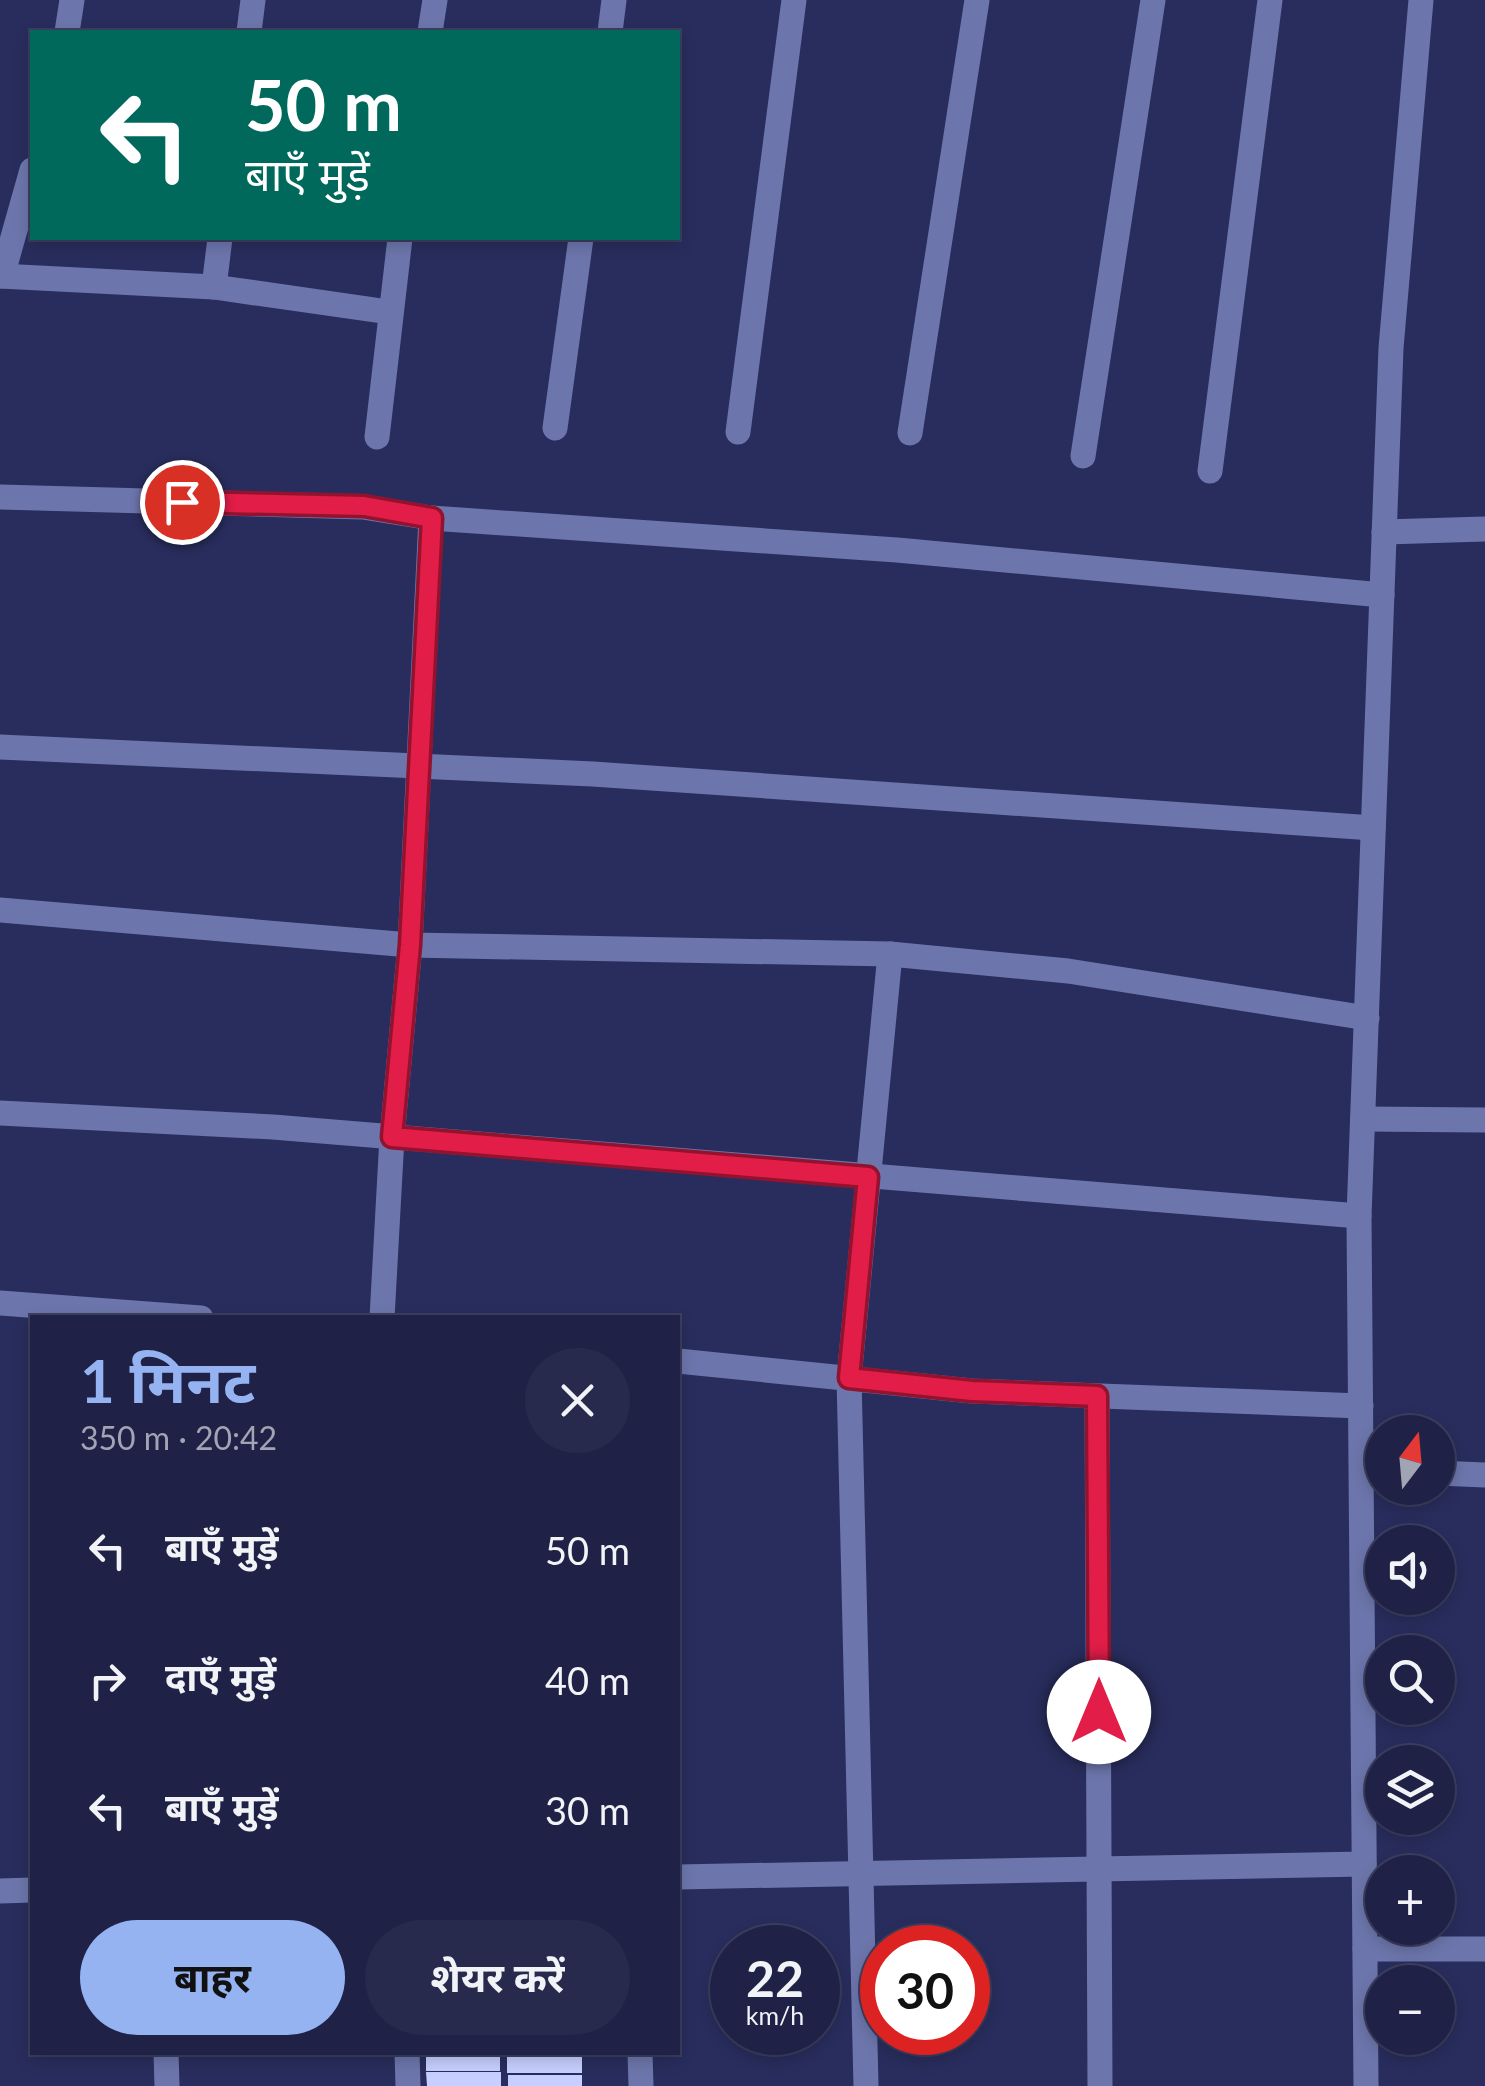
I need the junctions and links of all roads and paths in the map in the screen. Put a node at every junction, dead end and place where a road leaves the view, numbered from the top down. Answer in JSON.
{"nodes":[{"id":1,"x":72,"y":0,"type":"edge"},
{"id":2,"x":253,"y":0,"type":"edge"},
{"id":3,"x":434,"y":0,"type":"edge"},
{"id":4,"x":614,"y":0,"type":"edge"},
{"id":5,"x":794,"y":0,"type":"edge"},
{"id":6,"x":977,"y":0,"type":"edge"},
{"id":7,"x":1153,"y":0,"type":"edge"},
{"id":8,"x":1270,"y":0,"type":"edge"},
{"id":9,"x":1421,"y":0,"type":"edge"},
{"id":10,"x":67,"y":30,"type":"edge"},
{"id":11,"x":249,"y":30,"type":"edge"},
{"id":12,"x":430,"y":30,"type":"edge"},
{"id":13,"x":610,"y":30,"type":"edge"},
{"id":14,"x":30,"y":177,"type":"edge"},
{"id":15,"x":220,"y":240,"type":"edge"},
{"id":16,"x":400,"y":240,"type":"edge"},
{"id":17,"x":581,"y":240,"type":"edge"},
{"id":18,"x":1,"y":276,"type":"edge"},
{"id":19,"x":214,"y":287,"type":"junction"},
{"id":20,"x":390,"y":312,"type":"junction"},
{"id":21,"x":555,"y":428,"type":"dead end"},
{"id":22,"x":738,"y":432,"type":"dead end"},
{"id":23,"x":910,"y":433,"type":"dead end"},
{"id":24,"x":377,"y":437,"type":"dead end"},
{"id":25,"x":1083,"y":456,"type":"dead end"},
{"id":26,"x":1210,"y":471,"type":"dead end"},
{"id":27,"x":0,"y":497,"type":"edge"},
{"id":28,"x":432,"y":518,"type":"junction"},
{"id":29,"x":1485,"y":529,"type":"edge"},
{"id":30,"x":1384,"y":532,"type":"junction"},
{"id":31,"x":1382,"y":595,"type":"junction"},
{"id":32,"x":0,"y":747,"type":"edge"},
{"id":33,"x":418,"y":763,"type":"junction"},
{"id":34,"x":1373,"y":828,"type":"junction"},
{"id":35,"x":0,"y":910,"type":"edge"},
{"id":36,"x":410,"y":945,"type":"junction"},
{"id":37,"x":890,"y":954,"type":"junction"},
{"id":38,"x":1367,"y":1018,"type":"junction"},
{"id":39,"x":0,"y":1113,"type":"edge"},
{"id":40,"x":1363,"y":1120,"type":"junction"},
{"id":41,"x":1485,"y":1120,"type":"edge"},
{"id":42,"x":392,"y":1137,"type":"junction"},
{"id":43,"x":868,"y":1177,"type":"junction"},
{"id":44,"x":1360,"y":1216,"type":"junction"},
{"id":45,"x":0,"y":1303,"type":"edge"},
{"id":46,"x":145,"y":1315,"type":"edge"},
{"id":47,"x":382,"y":1315,"type":"edge"},
{"id":48,"x":680,"y":1360,"type":"edge"},
{"id":49,"x":849,"y":1378,"type":"junction"},
{"id":50,"x":1097,"y":1396,"type":"junction"},
{"id":51,"x":1361,"y":1406,"type":"junction"},
{"id":52,"x":1365,"y":1429,"type":"edge"},
{"id":53,"x":1455,"y":1474,"type":"edge"},
{"id":54,"x":1485,"y":1475,"type":"edge"},
{"id":55,"x":1371,"y":1505,"type":"edge"},
{"id":56,"x":1364,"y":1864,"type":"junction"},
{"id":57,"x":1100,"y":1870,"type":"junction"},
{"id":58,"x":862,"y":1874,"type":"junction"},
{"id":59,"x":680,"y":1878,"type":"edge"},
{"id":60,"x":30,"y":1890,"type":"edge"},
{"id":61,"x":0,"y":1891,"type":"edge"},
{"id":62,"x":1365,"y":1949,"type":"junction"},
{"id":63,"x":1485,"y":1950,"type":"edge"},
{"id":64,"x":166,"y":2055,"type":"edge"},
{"id":65,"x":407,"y":2055,"type":"edge"},
{"id":66,"x":640,"y":2055,"type":"edge"},
{"id":67,"x":167,"y":2086,"type":"edge"},
{"id":68,"x":408,"y":2086,"type":"edge"},
{"id":69,"x":641,"y":2086,"type":"edge"},
{"id":70,"x":866,"y":2086,"type":"edge"},
{"id":71,"x":1100,"y":2086,"type":"edge"},
{"id":72,"x":1366,"y":2086,"type":"edge"}],
"edges":[{"from":1,"to":10,"type":"street"},
{"from":2,"to":11,"type":"street"},
{"from":3,"to":12,"type":"street"},
{"from":4,"to":13,"type":"street"},
{"from":5,"to":22,"type":"street"},
{"from":6,"to":23,"type":"street"},
{"from":7,"to":25,"type":"street"},
{"from":8,"to":26,"type":"street"},
{"from":9,"to":30,"type":"street"},
{"from":14,"to":18,"type":"street"},
{"from":15,"to":19,"type":"street"},
{"from":16,"to":20,"type":"street"},
{"from":17,"to":21,"type":"street"},
{"from":18,"to":19,"type":"street"},
{"from":19,"to":20,"type":"street"},
{"from":20,"to":24,"type":"street"},
{"from":27,"to":28,"type":"street"},
{"from":28,"to":31,"type":"street"},
{"from":28,"to":33,"type":"street"},
{"from":29,"to":30,"type":"street"},
{"from":30,"to":31,"type":"street"},
{"from":31,"to":34,"type":"street"},
{"from":32,"to":33,"type":"street"},
{"from":33,"to":34,"type":"street"},
{"from":33,"to":36,"type":"street"},
{"from":34,"to":38,"type":"street"},
{"from":35,"to":36,"type":"street"},
{"from":36,"to":37,"type":"street"},
{"from":36,"to":42,"type":"street"},
{"from":37,"to":38,"type":"street"},
{"from":37,"to":43,"type":"street"},
{"from":38,"to":40,"type":"street"},
{"from":39,"to":42,"type":"street"},
{"from":40,"to":41,"type":"street"},
{"from":40,"to":44,"type":"street"},
{"from":42,"to":43,"type":"street"},
{"from":42,"to":47,"type":"street"},
{"from":43,"to":44,"type":"street"},
{"from":43,"to":49,"type":"street"},
{"from":44,"to":51,"type":"street"},
{"from":45,"to":46,"type":"street"},
{"from":48,"to":49,"type":"street"},
{"from":49,"to":50,"type":"street"},
{"from":49,"to":58,"type":"street"},
{"from":50,"to":51,"type":"street"},
{"from":50,"to":57,"type":"street"},
{"from":51,"to":52,"type":"street"},
{"from":53,"to":54,"type":"street"},
{"from":55,"to":56,"type":"street"},
{"from":56,"to":57,"type":"street"},
{"from":56,"to":62,"type":"street"},
{"from":57,"to":58,"type":"street"},
{"from":57,"to":71,"type":"street"},
{"from":58,"to":59,"type":"street"},
{"from":58,"to":70,"type":"street"},
{"from":60,"to":61,"type":"street"},
{"from":62,"to":63,"type":"street"},
{"from":62,"to":72,"type":"street"},
{"from":64,"to":67,"type":"street"},
{"from":65,"to":68,"type":"street"},
{"from":66,"to":69,"type":"street"}]}
